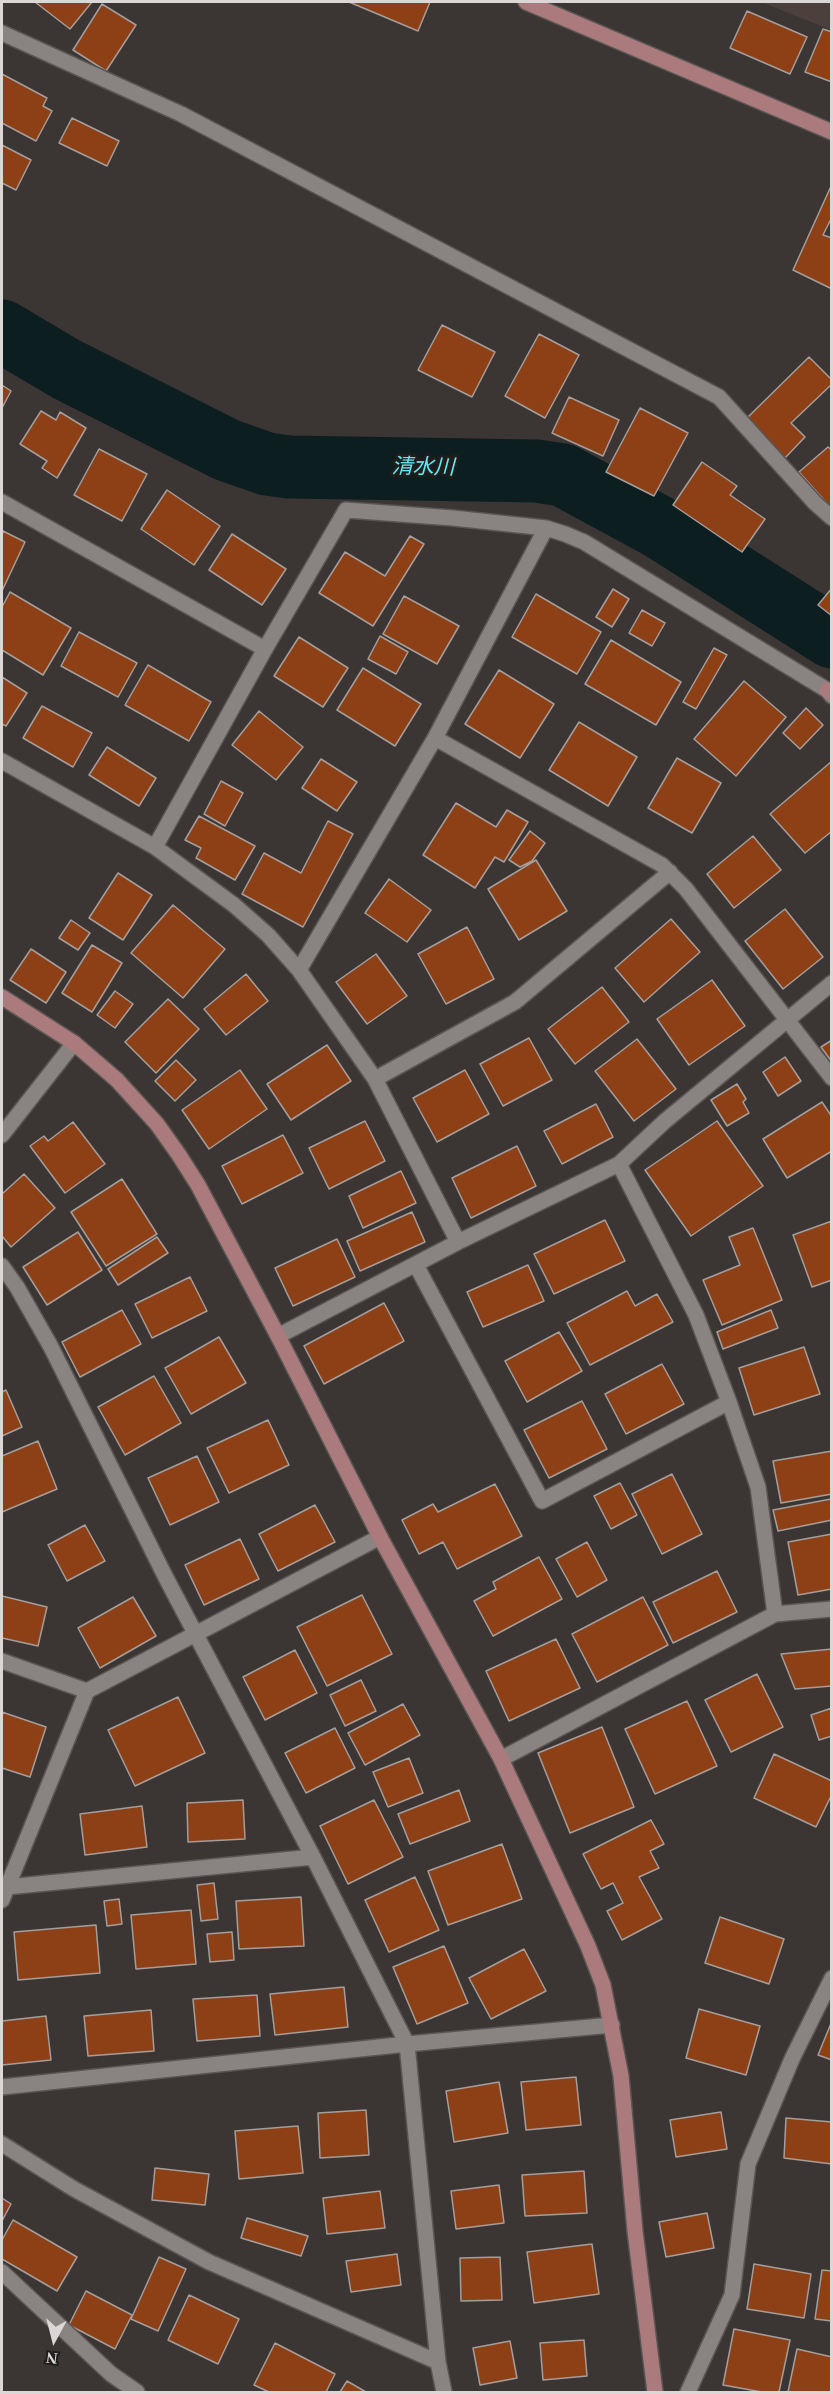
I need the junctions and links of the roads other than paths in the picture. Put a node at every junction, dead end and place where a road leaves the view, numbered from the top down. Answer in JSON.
{"nodes":[{"id":1,"x":526,"y":2,"type":"edge"},
{"id":2,"x":2,"y":33,"type":"edge"},
{"id":3,"x":831,"y":132,"type":"edge"},
{"id":4,"x":2,"y":502,"type":"edge"},
{"id":5,"x":831,"y":518,"type":"edge"},
{"id":6,"x":546,"y":528,"type":"junction"},
{"id":7,"x":265,"y":649,"type":"junction"},
{"id":8,"x":830,"y":693,"type":"edge"},
{"id":9,"x":435,"y":738,"type":"junction"},
{"id":10,"x":2,"y":761,"type":"edge"},
{"id":11,"x":155,"y":847,"type":"junction"},
{"id":12,"x":670,"y":872,"type":"junction"},
{"id":13,"x":299,"y":970,"type":"junction"},
{"id":14,"x":831,"y":983,"type":"edge"},
{"id":15,"x":2,"y":997,"type":"edge"},
{"id":16,"x":789,"y":1020,"type":"junction"},
{"id":17,"x":74,"y":1043,"type":"junction"},
{"id":18,"x":831,"y":1078,"type":"edge"},
{"id":19,"x":375,"y":1079,"type":"junction"},
{"id":20,"x":2,"y":1135,"type":"edge"},
{"id":21,"x":619,"y":1164,"type":"junction"},
{"id":22,"x":459,"y":1242,"type":"junction"},
{"id":23,"x":416,"y":1265,"type":"junction"},
{"id":24,"x":2,"y":1266,"type":"edge"},
{"id":25,"x":278,"y":1336,"type":"junction"},
{"id":26,"x":729,"y":1402,"type":"junction"},
{"id":27,"x":380,"y":1537,"type":"junction"},
{"id":28,"x":831,"y":1609,"type":"edge"},
{"id":29,"x":775,"y":1614,"type":"junction"},
{"id":30,"x":195,"y":1633,"type":"junction"},
{"id":31,"x":2,"y":1661,"type":"edge"},
{"id":32,"x":87,"y":1691,"type":"junction"},
{"id":33,"x":501,"y":1759,"type":"junction"},
{"id":34,"x":313,"y":1857,"type":"junction"},
{"id":35,"x":4,"y":1894,"type":"edge"},
{"id":36,"x":831,"y":1978,"type":"edge"},
{"id":37,"x":612,"y":2025,"type":"junction"},
{"id":38,"x":408,"y":2044,"type":"junction"},
{"id":39,"x":2,"y":2087,"type":"edge"},
{"id":40,"x":2,"y":2144,"type":"edge"},
{"id":41,"x":2,"y":2272,"type":"edge"},
{"id":42,"x":438,"y":2362,"type":"junction"},
{"id":43,"x":137,"y":2392,"type":"edge"},
{"id":44,"x":444,"y":2392,"type":"edge"},
{"id":45,"x":655,"y":2392,"type":"edge"},
{"id":46,"x":688,"y":2392,"type":"edge"}],
"edges":[{"from":1,"to":3,"type":"street"},
{"from":2,"to":5,"type":"street"},
{"from":4,"to":7,"type":"street"},
{"from":6,"to":7,"type":"street"},
{"from":6,"to":8,"type":"street"},
{"from":6,"to":9,"type":"street"},
{"from":7,"to":11,"type":"street"},
{"from":9,"to":12,"type":"street"},
{"from":9,"to":13,"type":"street"},
{"from":10,"to":11,"type":"street"},
{"from":11,"to":13,"type":"street"},
{"from":12,"to":16,"type":"street"},
{"from":12,"to":19,"type":"street"},
{"from":13,"to":19,"type":"street"},
{"from":14,"to":16,"type":"street"},
{"from":15,"to":17,"type":"street"},
{"from":16,"to":18,"type":"street"},
{"from":16,"to":21,"type":"street"},
{"from":17,"to":20,"type":"street"},
{"from":17,"to":25,"type":"street"},
{"from":19,"to":22,"type":"street"},
{"from":21,"to":22,"type":"street"},
{"from":21,"to":26,"type":"street"},
{"from":22,"to":23,"type":"street"},
{"from":23,"to":25,"type":"street"},
{"from":23,"to":26,"type":"street"},
{"from":24,"to":30,"type":"street"},
{"from":25,"to":27,"type":"street"},
{"from":26,"to":29,"type":"street"},
{"from":27,"to":30,"type":"street"},
{"from":27,"to":33,"type":"street"},
{"from":28,"to":29,"type":"street"},
{"from":29,"to":33,"type":"street"},
{"from":30,"to":32,"type":"street"},
{"from":30,"to":34,"type":"street"},
{"from":31,"to":32,"type":"street"},
{"from":32,"to":35,"type":"street"},
{"from":33,"to":37,"type":"street"},
{"from":34,"to":35,"type":"street"},
{"from":34,"to":38,"type":"street"},
{"from":36,"to":46,"type":"street"},
{"from":37,"to":38,"type":"street"},
{"from":37,"to":45,"type":"street"},
{"from":38,"to":39,"type":"street"},
{"from":38,"to":42,"type":"street"},
{"from":40,"to":42,"type":"street"},
{"from":41,"to":43,"type":"street"},
{"from":42,"to":44,"type":"street"}]}
